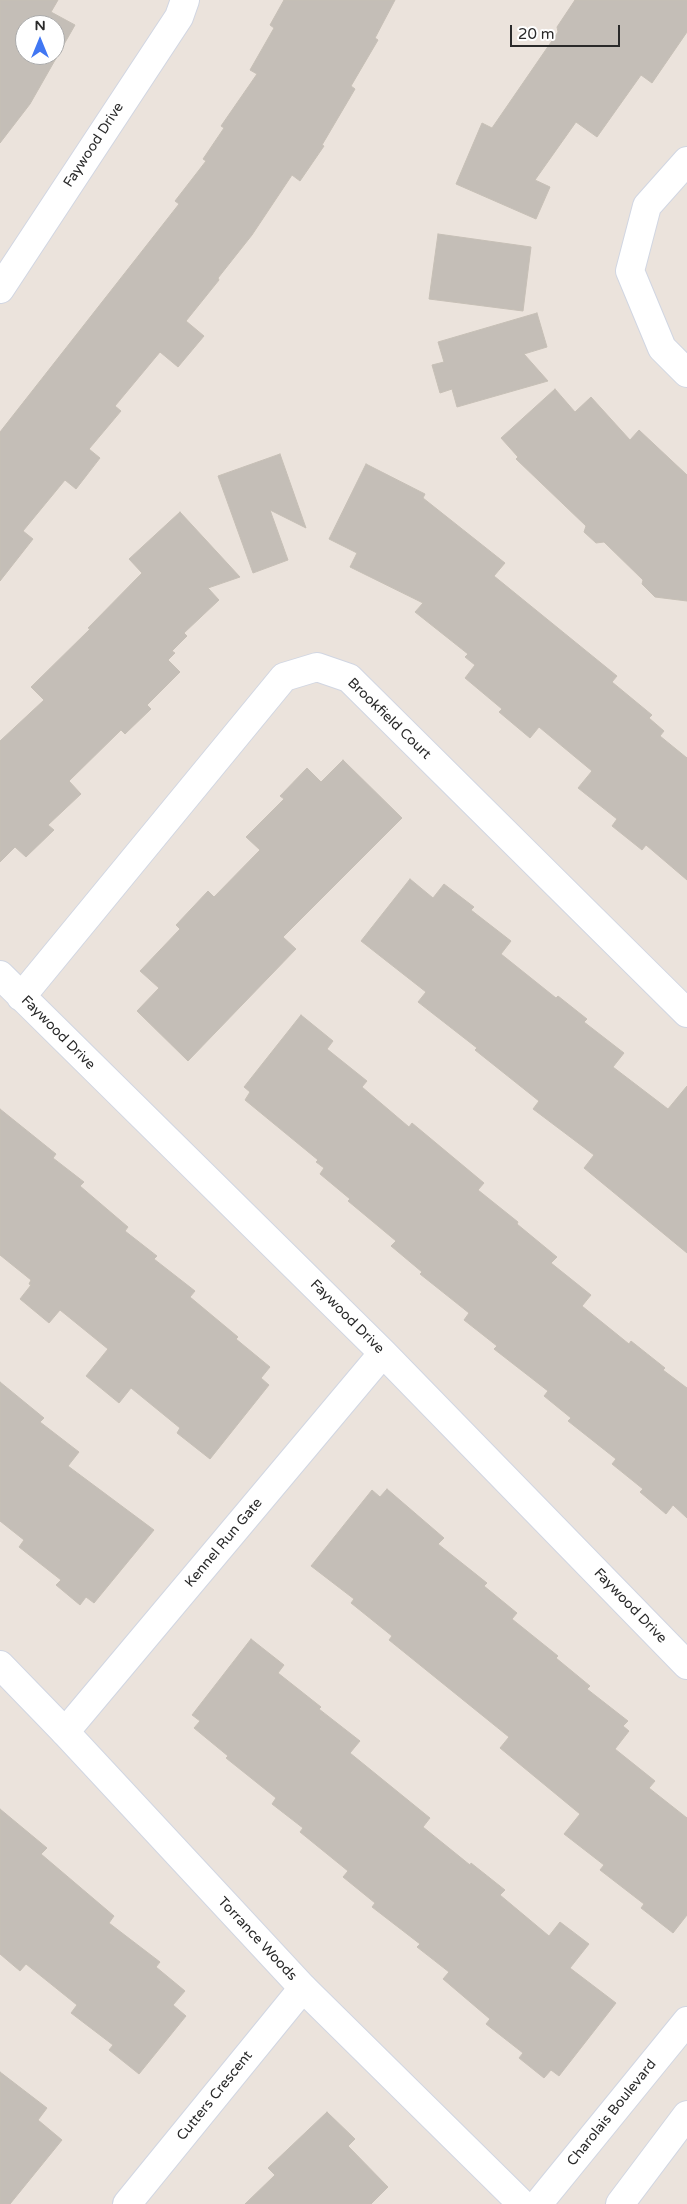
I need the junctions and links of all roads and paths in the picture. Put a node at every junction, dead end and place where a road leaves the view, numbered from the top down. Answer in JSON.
{"nodes":[{"id":1,"x":185,"y":0,"type":"edge"},
{"id":2,"x":687,"y":161,"type":"edge"},
{"id":3,"x":0,"y":289,"type":"edge"},
{"id":4,"x":687,"y":373,"type":"edge"},
{"id":5,"x":0,"y":975,"type":"edge"},
{"id":6,"x":21,"y":997,"type":"junction"},
{"id":7,"x":687,"y":1013,"type":"edge"},
{"id":8,"x":383,"y":1353,"type":"junction"},
{"id":9,"x":0,"y":1665,"type":"edge"},
{"id":10,"x":687,"y":1665,"type":"edge"},
{"id":11,"x":65,"y":1732,"type":"junction"},
{"id":12,"x":302,"y":1988,"type":"junction"},
{"id":13,"x":687,"y":2021,"type":"edge"},
{"id":14,"x":687,"y":2115,"type":"edge"},
{"id":15,"x":127,"y":2204,"type":"edge"},
{"id":16,"x":522,"y":2204,"type":"edge"},
{"id":17,"x":538,"y":2204,"type":"edge"},
{"id":18,"x":620,"y":2204,"type":"edge"}],
"edges":[{"from":1,"to":3,"type":"street","name":"Faywood Drive"},
{"from":2,"to":4,"type":"street"},
{"from":5,"to":6,"type":"street","name":"Faywood Drive"},
{"from":6,"to":7,"type":"street","name":"Brookfield Court"},
{"from":6,"to":8,"type":"street","name":"Faywood Drive"},
{"from":8,"to":10,"type":"street","name":"Faywood Drive"},
{"from":8,"to":11,"type":"street","name":"Kennel Run Gate"},
{"from":9,"to":11,"type":"street","name":"Torrance Woods"},
{"from":11,"to":12,"type":"street","name":"Torrance Woods"},
{"from":12,"to":15,"type":"street","name":"Cutters Crescent"},
{"from":12,"to":16,"type":"street","name":"Torrance Woods"},
{"from":13,"to":17,"type":"street","name":"Charolais Boulevard"},
{"from":14,"to":18,"type":"street"}]}
